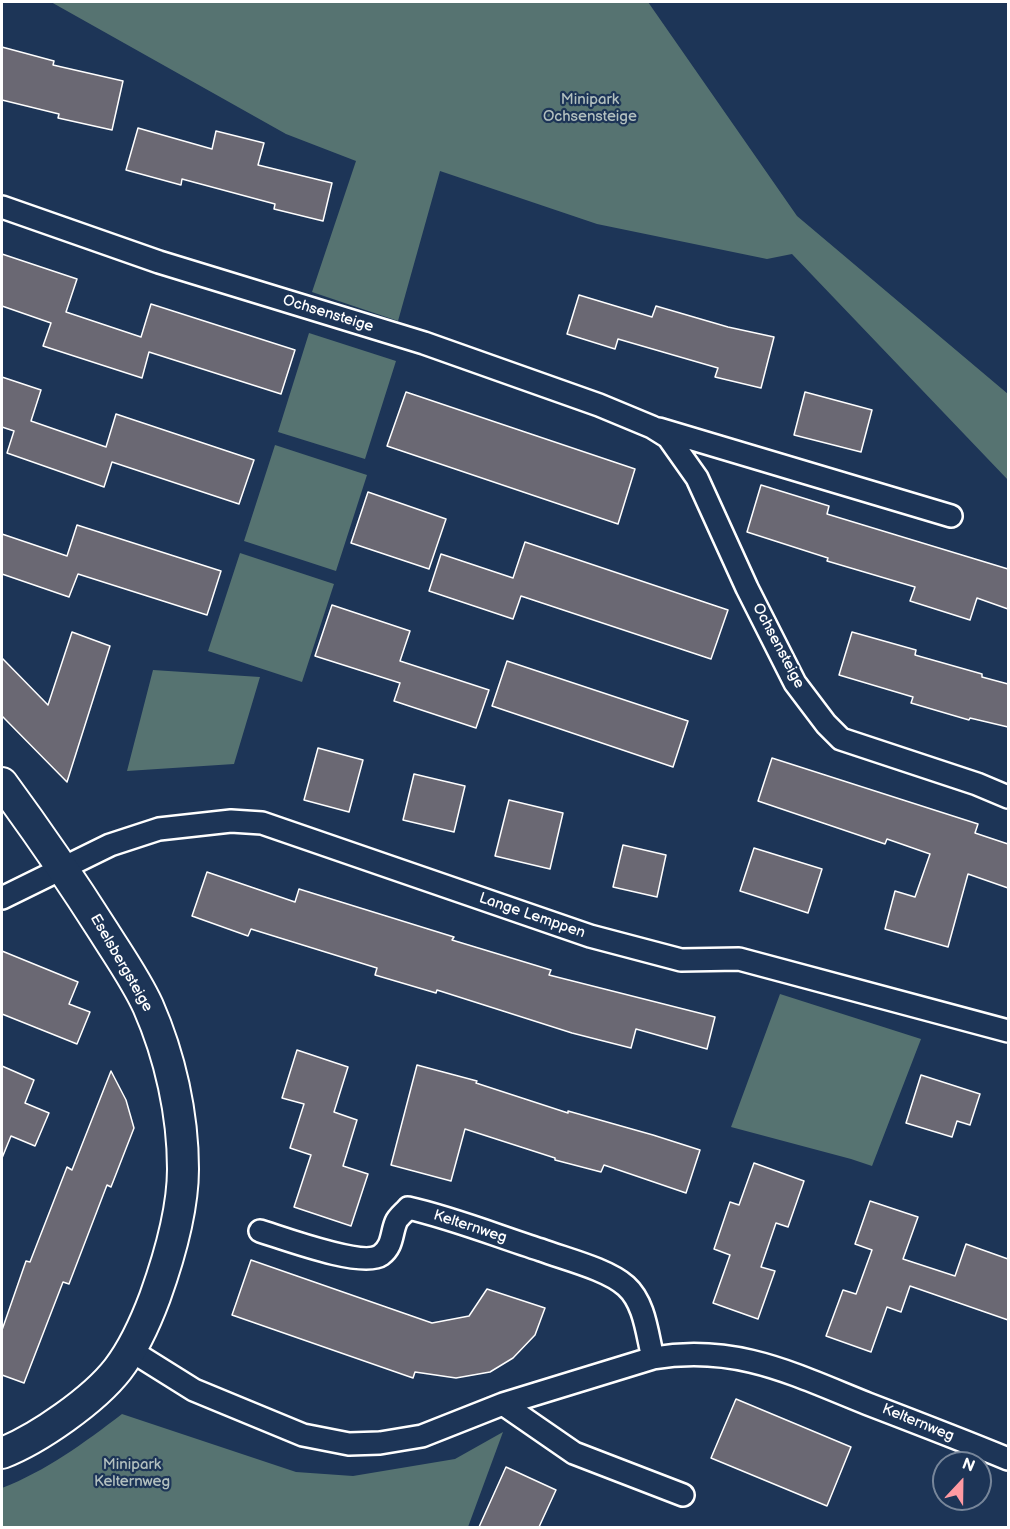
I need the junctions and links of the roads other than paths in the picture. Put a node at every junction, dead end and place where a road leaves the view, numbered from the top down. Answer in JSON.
{"nodes":[{"id":1,"x":2,"y":207,"type":"edge"},
{"id":2,"x":652,"y":427,"type":"junction"},
{"id":3,"x":951,"y":516,"type":"dead end"},
{"id":4,"x":2,"y":783,"type":"edge"},
{"id":5,"x":1008,"y":797,"type":"edge"},
{"id":6,"x":63,"y":867,"type":"junction"},
{"id":7,"x":2,"y":898,"type":"edge"},
{"id":8,"x":1008,"y":1031,"type":"edge"},
{"id":9,"x":260,"y":1231,"type":"dead end"},
{"id":10,"x":130,"y":1350,"type":"junction"},
{"id":11,"x":653,"y":1358,"type":"junction"},
{"id":12,"x":503,"y":1404,"type":"junction"},
{"id":13,"x":2,"y":1453,"type":"edge"},
{"id":14,"x":1008,"y":1459,"type":"edge"},
{"id":15,"x":683,"y":1495,"type":"dead end"}],
"edges":[{"from":1,"to":2,"type":"street","name":"Ochsensteige"},
{"from":2,"to":3,"type":"street","name":"Ochsensteige"},
{"from":2,"to":5,"type":"street","name":"Ochsensteige"},
{"from":4,"to":6,"type":"street","name":"Eselsbergsteige"},
{"from":6,"to":7,"type":"street","name":"Lange Lemppen"},
{"from":6,"to":8,"type":"street","name":"Lange Lemppen"},
{"from":6,"to":10,"type":"street","name":"Eselsbergsteige"},
{"from":9,"to":11,"type":"street","name":"Kelternweg"},
{"from":10,"to":12,"type":"street","name":"Kelternweg"},
{"from":10,"to":13,"type":"street","name":"Eselsbergsteige"},
{"from":11,"to":12,"type":"street","name":"Kelternweg"},
{"from":11,"to":14,"type":"street","name":"Kelternweg"},
{"from":12,"to":15,"type":"street"}]}
